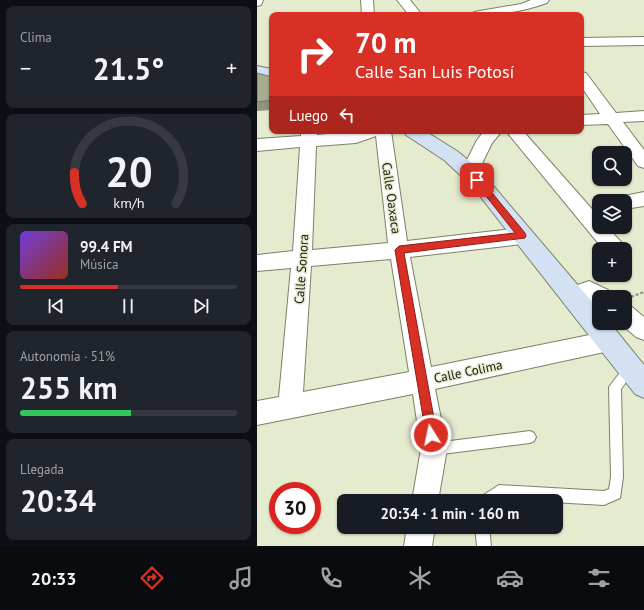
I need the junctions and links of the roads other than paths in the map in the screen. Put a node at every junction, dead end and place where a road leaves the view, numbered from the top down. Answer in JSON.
{"nodes":[{"id":1,"x":367,"y":0,"type":"edge"},
{"id":2,"x":403,"y":0,"type":"edge"},
{"id":3,"x":543,"y":0,"type":"edge"},
{"id":4,"x":368,"y":12,"type":"edge"},
{"id":5,"x":413,"y":12,"type":"edge"},
{"id":6,"x":498,"y":12,"type":"edge"},
{"id":7,"x":644,"y":41,"type":"edge"},
{"id":8,"x":584,"y":42,"type":"edge"},
{"id":9,"x":257,"y":71,"type":"edge"},
{"id":10,"x":269,"y":73,"type":"edge"},
{"id":11,"x":584,"y":80,"type":"edge"},
{"id":12,"x":644,"y":116,"type":"edge"},
{"id":13,"x":611,"y":118,"type":"junction"},
{"id":14,"x":584,"y":120,"type":"edge"},
{"id":15,"x":365,"y":134,"type":"edge"},
{"id":16,"x":383,"y":134,"type":"edge"},
{"id":17,"x":417,"y":134,"type":"edge"},
{"id":18,"x":490,"y":134,"type":"edge"},
{"id":19,"x":517,"y":134,"type":"edge"},
{"id":20,"x":309,"y":136,"type":"edge"},
{"id":21,"x":257,"y":145,"type":"edge"},
{"id":22,"x":644,"y":162,"type":"edge"},
{"id":23,"x":470,"y":172,"type":"junction"},
{"id":24,"x":644,"y":199,"type":"edge"},
{"id":25,"x":632,"y":201,"type":"edge"},
{"id":26,"x":592,"y":212,"type":"edge"},
{"id":27,"x":522,"y":236,"type":"junction"},
{"id":28,"x":399,"y":250,"type":"junction"},
{"id":29,"x":302,"y":258,"type":"junction"},
{"id":30,"x":257,"y":263,"type":"edge"},
{"id":31,"x":592,"y":292,"type":"edge"},
{"id":32,"x":573,"y":296,"type":"junction"},
{"id":33,"x":632,"y":320,"type":"edge"},
{"id":34,"x":644,"y":330,"type":"edge"},
{"id":35,"x":609,"y":341,"type":"junction"},
{"id":36,"x":631,"y":368,"type":"junction"},
{"id":37,"x":421,"y":381,"type":"junction"},
{"id":38,"x":644,"y":385,"type":"edge"},
{"id":39,"x":290,"y":406,"type":"junction"},
{"id":40,"x":257,"y":413,"type":"edge"},
{"id":41,"x":530,"y":437,"type":"dead end"},
{"id":42,"x":434,"y":449,"type":"junction"},
{"id":43,"x":426,"y":494,"type":"edge"},
{"id":44,"x":496,"y":494,"type":"edge"},
{"id":45,"x":534,"y":494,"type":"edge"},
{"id":46,"x":563,"y":496,"type":"edge"},
{"id":47,"x":420,"y":534,"type":"edge"},
{"id":48,"x":483,"y":534,"type":"edge"},
{"id":49,"x":418,"y":546,"type":"edge"},
{"id":50,"x":484,"y":546,"type":"edge"}],
"edges":[{"from":1,"to":4,"type":"street"},
{"from":2,"to":5,"type":"street"},
{"from":3,"to":6,"type":"street"},
{"from":7,"to":8,"type":"street"},
{"from":9,"to":10,"type":"main road"},
{"from":11,"to":13,"type":"street"},
{"from":12,"to":13,"type":"street"},
{"from":13,"to":14,"type":"street"},
{"from":13,"to":22,"type":"street"},
{"from":15,"to":20,"type":"street"},
{"from":16,"to":28,"type":"street","name":"Calle Oaxaca"},
{"from":17,"to":23,"type":"main road"},
{"from":18,"to":23,"type":"street"},
{"from":19,"to":26,"type":"street"},
{"from":20,"to":21,"type":"street"},
{"from":20,"to":29,"type":"street","name":"Calle Sonora"},
{"from":23,"to":27,"type":"main road"},
{"from":24,"to":25,"type":"street"},
{"from":27,"to":28,"type":"street"},
{"from":27,"to":32,"type":"main road"},
{"from":28,"to":29,"type":"street"},
{"from":28,"to":37,"type":"street","name":"Calle Oaxaca"},
{"from":29,"to":30,"type":"street"},
{"from":29,"to":39,"type":"street","name":"Calle Sonora"},
{"from":31,"to":32,"type":"street"},
{"from":32,"to":35,"type":"main road"},
{"from":33,"to":34,"type":"street"},
{"from":35,"to":36,"type":"main road"},
{"from":35,"to":37,"type":"street","name":"Calle Colima"},
{"from":36,"to":38,"type":"main road"},
{"from":36,"to":46,"type":"lane"},
{"from":37,"to":39,"type":"street","name":"Calle Colima"},
{"from":37,"to":42,"type":"street","name":"Calle Oaxaca"},
{"from":39,"to":40,"type":"street","name":"Calle Colima"},
{"from":41,"to":42,"type":"lane"},
{"from":42,"to":43,"type":"street","name":"Calle Oaxaca"},
{"from":44,"to":45,"type":"lane"},
{"from":47,"to":49,"type":"street"},
{"from":48,"to":50,"type":"lane"}]}
